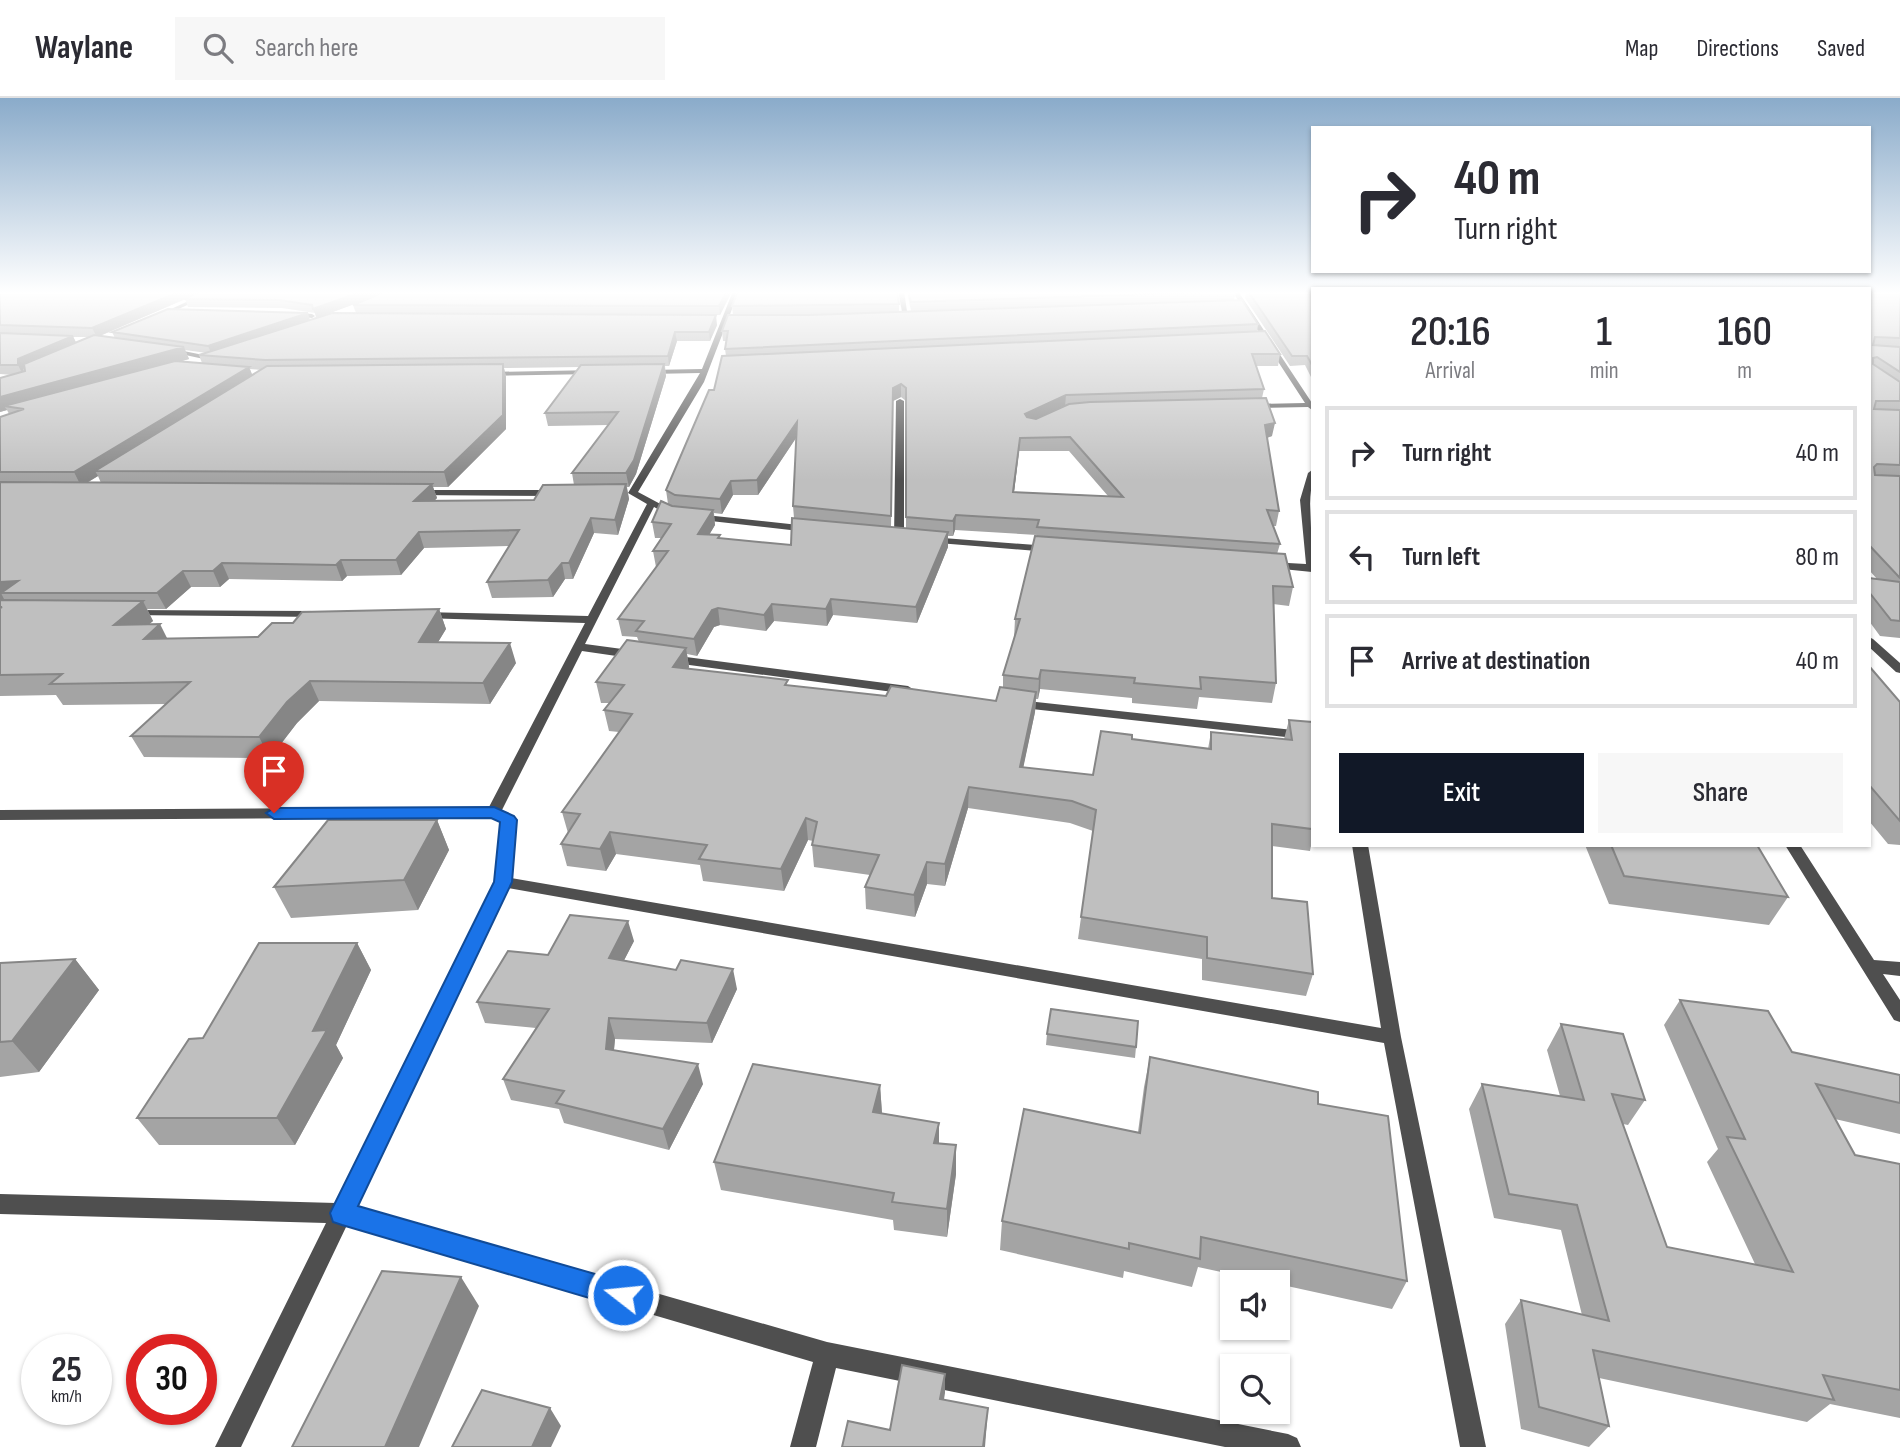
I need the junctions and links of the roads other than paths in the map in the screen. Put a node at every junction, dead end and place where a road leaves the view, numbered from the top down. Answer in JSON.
{"nodes":[{"id":1,"x":189,"y":354,"type":"edge"},
{"id":2,"x":711,"y":354,"type":"edge"},
{"id":3,"x":1276,"y":354,"type":"edge"},
{"id":4,"x":224,"y":355,"type":"edge"},
{"id":5,"x":213,"y":359,"type":"junction"},
{"id":6,"x":720,"y":363,"type":"edge"},
{"id":7,"x":192,"y":365,"type":"edge"},
{"id":8,"x":705,"y":367,"type":"junction"},
{"id":9,"x":606,"y":372,"type":"edge"},
{"id":10,"x":634,"y":372,"type":"edge"},
{"id":11,"x":483,"y":374,"type":"edge"},
{"id":12,"x":900,"y":401,"type":"edge"},
{"id":13,"x":1311,"y":405,"type":"edge"},
{"id":14,"x":1242,"y":406,"type":"edge"},
{"id":15,"x":1311,"y":406,"type":"edge"},
{"id":16,"x":1311,"y":478,"type":"edge"},
{"id":17,"x":413,"y":493,"type":"edge"},
{"id":18,"x":564,"y":493,"type":"edge"},
{"id":19,"x":619,"y":493,"type":"edge"},
{"id":20,"x":633,"y":493,"type":"junction"},
{"id":21,"x":651,"y":504,"type":"junction"},
{"id":22,"x":820,"y":530,"type":"edge"},
{"id":23,"x":886,"y":537,"type":"edge"},
{"id":24,"x":899,"y":538,"type":"junction"},
{"id":25,"x":1064,"y":550,"type":"edge"},
{"id":26,"x":1311,"y":559,"type":"edge"},
{"id":27,"x":1257,"y":564,"type":"edge"},
{"id":28,"x":1311,"y":569,"type":"edge"},
{"id":29,"x":125,"y":613,"type":"edge"},
{"id":30,"x":334,"y":614,"type":"edge"},
{"id":31,"x":404,"y":615,"type":"edge"},
{"id":32,"x":592,"y":620,"type":"junction"},
{"id":33,"x":1871,"y":642,"type":"edge"},
{"id":34,"x":578,"y":647,"type":"junction"},
{"id":35,"x":1900,"y":669,"type":"edge"},
{"id":36,"x":915,"y":691,"type":"edge"},
{"id":37,"x":1007,"y":702,"type":"edge"},
{"id":38,"x":1311,"y":736,"type":"edge"},
{"id":39,"x":494,"y":813,"type":"junction"},
{"id":40,"x":0,"y":815,"type":"edge"},
{"id":41,"x":1360,"y":847,"type":"edge"},
{"id":42,"x":1793,"y":847,"type":"edge"},
{"id":43,"x":503,"y":882,"type":"junction"},
{"id":44,"x":1869,"y":965,"type":"junction"},
{"id":45,"x":1900,"y":969,"type":"edge"},
{"id":46,"x":1900,"y":1016,"type":"edge"},
{"id":47,"x":1392,"y":1037,"type":"junction"},
{"id":48,"x":0,"y":1204,"type":"edge"},
{"id":49,"x":342,"y":1213,"type":"junction"},
{"id":50,"x":827,"y":1354,"type":"junction"},
{"id":51,"x":228,"y":1447,"type":"edge"},
{"id":52,"x":803,"y":1447,"type":"edge"},
{"id":53,"x":1288,"y":1447,"type":"edge"},
{"id":54,"x":1473,"y":1447,"type":"edge"}],
"edges":[{"from":1,"to":5,"type":"street"},
{"from":2,"to":8,"type":"street"},
{"from":3,"to":13,"type":"street"},
{"from":4,"to":5,"type":"street"},
{"from":5,"to":7,"type":"street"},
{"from":6,"to":8,"type":"street"},
{"from":8,"to":10,"type":"street"},
{"from":8,"to":20,"type":"street"},
{"from":9,"to":11,"type":"street"},
{"from":12,"to":24,"type":"street"},
{"from":14,"to":15,"type":"street"},
{"from":16,"to":26,"type":"street"},
{"from":17,"to":18,"type":"street"},
{"from":19,"to":20,"type":"street"},
{"from":20,"to":21,"type":"street"},
{"from":21,"to":22,"type":"street"},
{"from":21,"to":32,"type":"street"},
{"from":23,"to":24,"type":"street"},
{"from":24,"to":25,"type":"street"},
{"from":27,"to":28,"type":"street"},
{"from":29,"to":30,"type":"street"},
{"from":31,"to":32,"type":"street"},
{"from":32,"to":34,"type":"street"},
{"from":33,"to":35,"type":"street"},
{"from":34,"to":36,"type":"street"},
{"from":34,"to":39,"type":"street"},
{"from":37,"to":38,"type":"street"},
{"from":39,"to":40,"type":"street"},
{"from":39,"to":43,"type":"street"},
{"from":41,"to":47,"type":"street"},
{"from":42,"to":44,"type":"street"},
{"from":43,"to":47,"type":"street"},
{"from":43,"to":49,"type":"street"},
{"from":44,"to":45,"type":"street"},
{"from":44,"to":46,"type":"street"},
{"from":47,"to":54,"type":"street"},
{"from":48,"to":49,"type":"street"},
{"from":49,"to":50,"type":"street"},
{"from":49,"to":51,"type":"street"},
{"from":50,"to":52,"type":"street"},
{"from":50,"to":53,"type":"street"}]}
